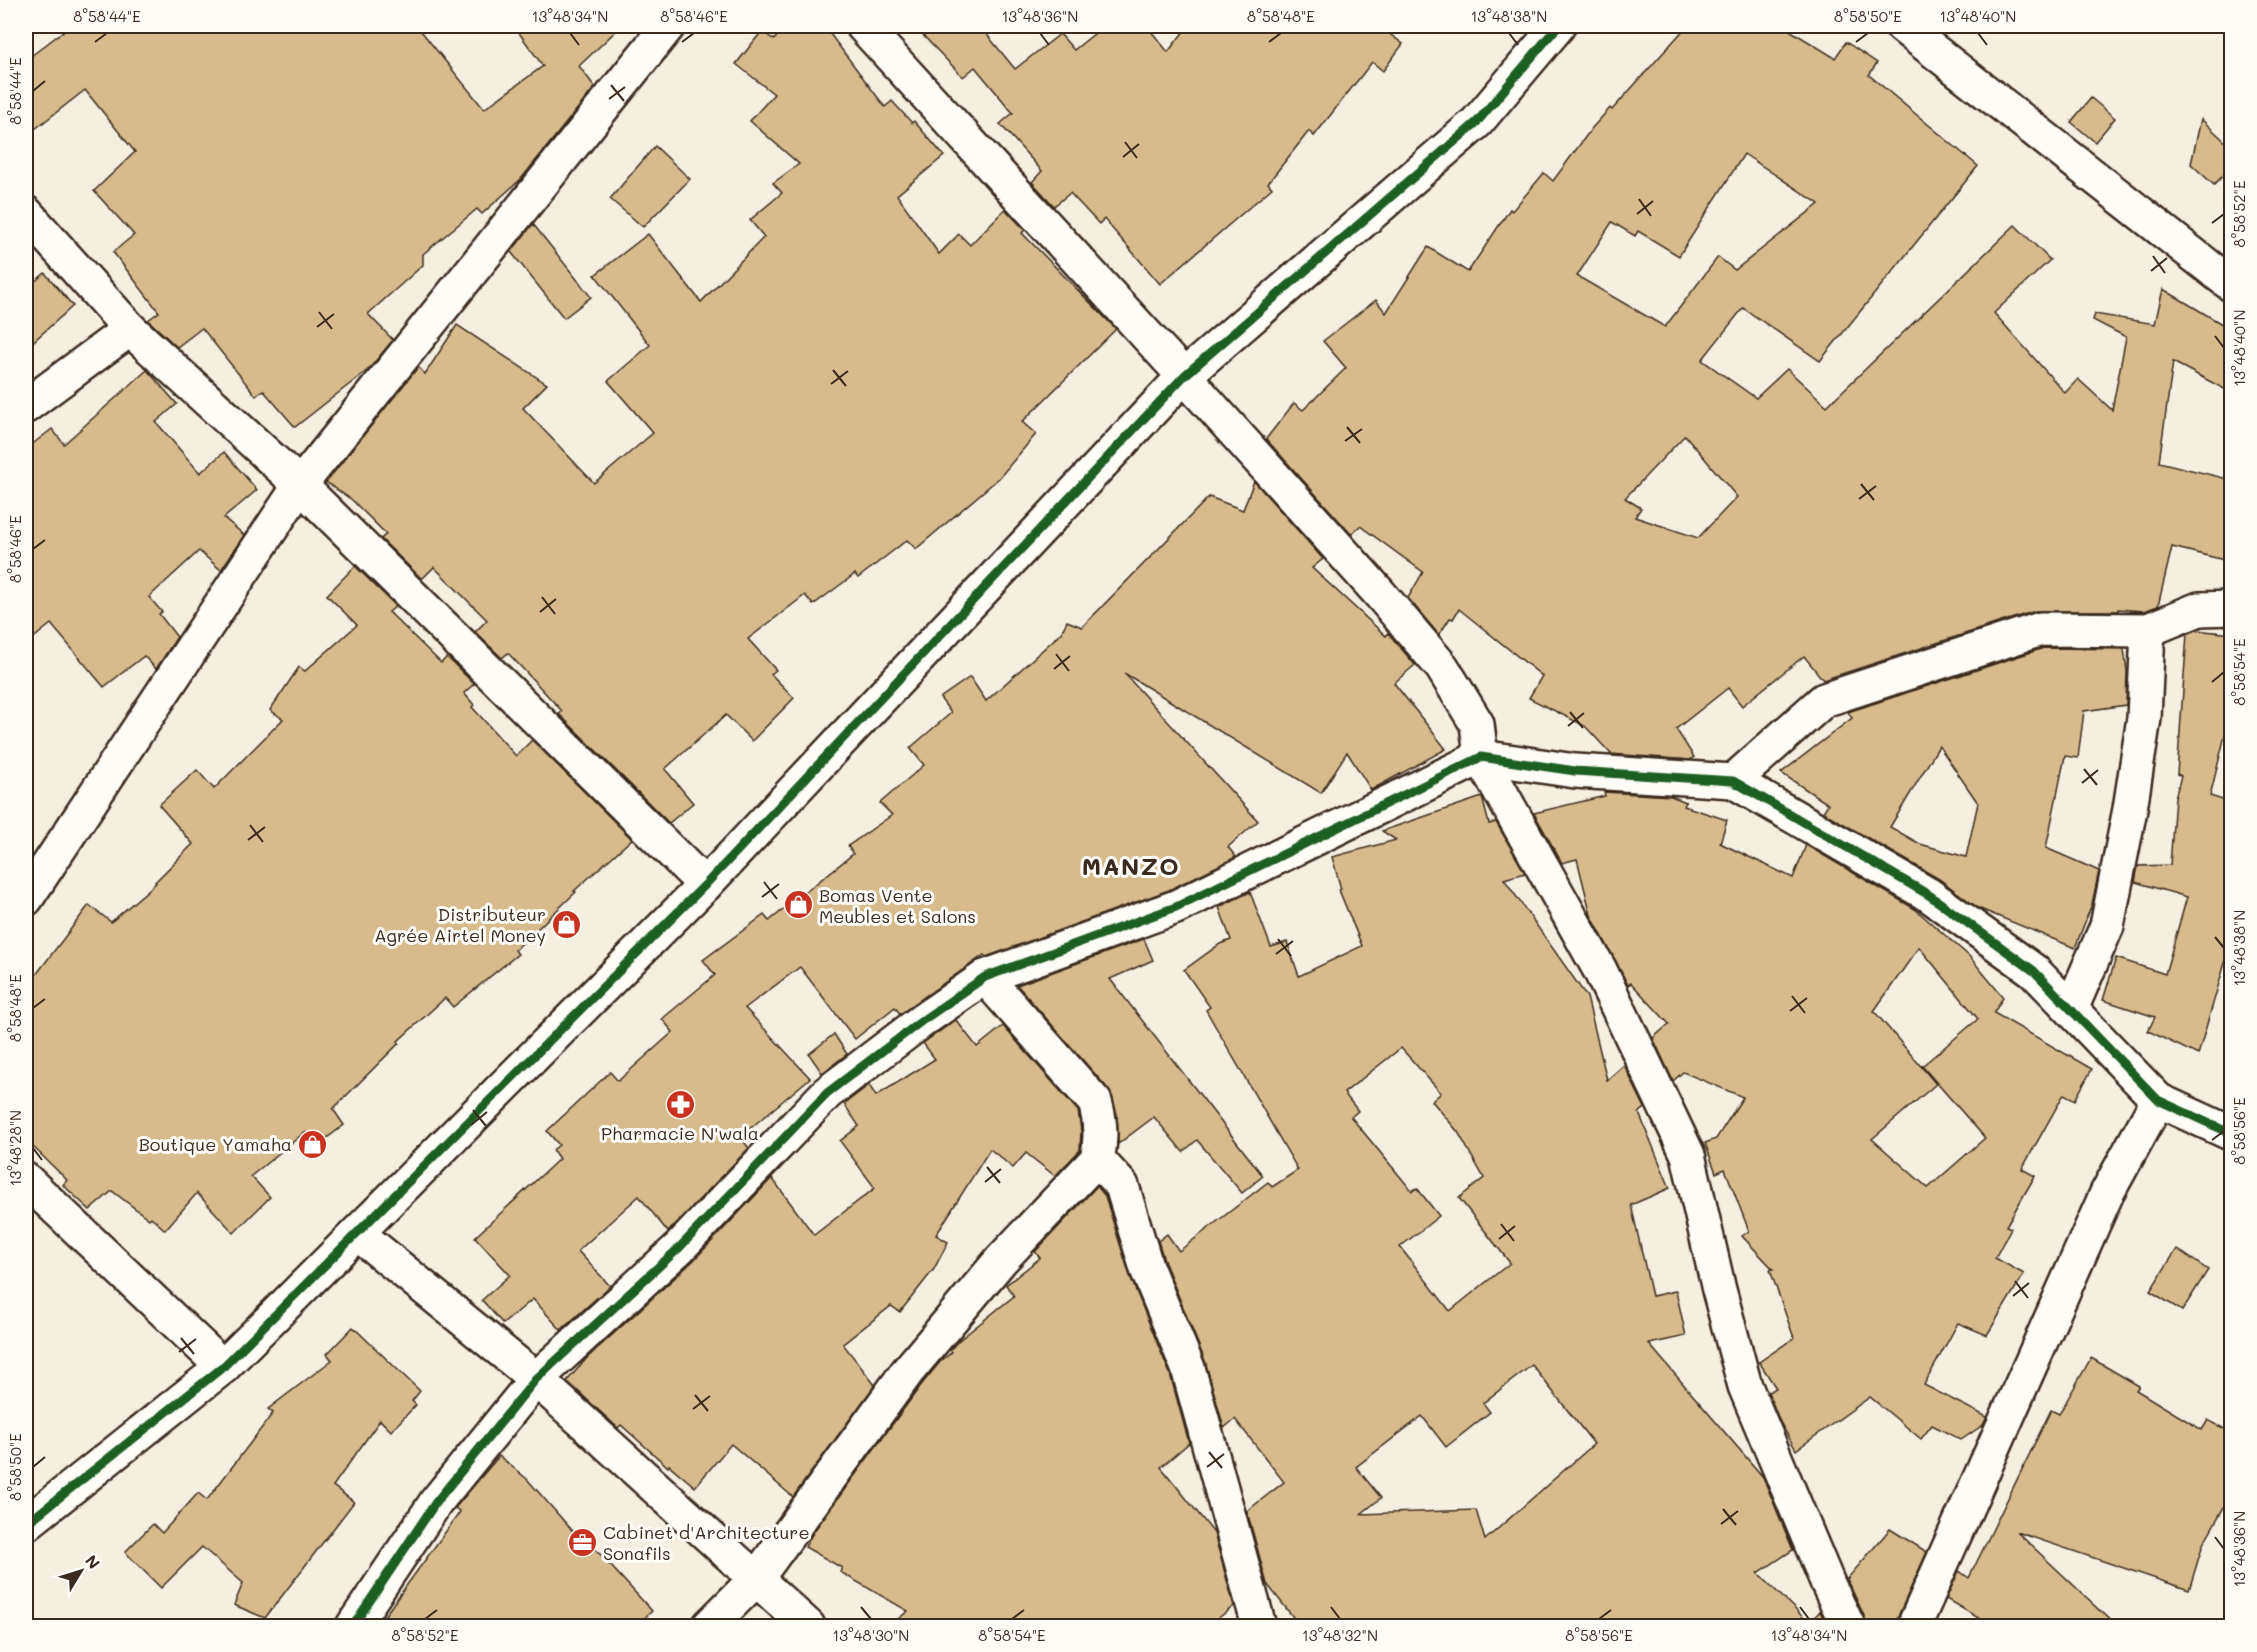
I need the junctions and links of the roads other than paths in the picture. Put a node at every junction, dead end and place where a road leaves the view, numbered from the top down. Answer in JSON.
{"nodes":[{"id":1,"x":668,"y":26,"type":"edge"},
{"id":2,"x":862,"y":26,"type":"edge"},
{"id":3,"x":1558,"y":26,"type":"edge"},
{"id":4,"x":1902,"y":26,"type":"edge"},
{"id":5,"x":26,"y":213,"type":"edge"},
{"id":6,"x":2232,"y":285,"type":"edge"},
{"id":7,"x":130,"y":329,"type":"junction"},
{"id":8,"x":1184,"y":376,"type":"junction"},
{"id":9,"x":26,"y":406,"type":"edge"},
{"id":10,"x":300,"y":485,"type":"junction"},
{"id":11,"x":2232,"y":608,"type":"edge"},
{"id":12,"x":2148,"y":630,"type":"junction"},
{"id":13,"x":1481,"y":757,"type":"junction"},
{"id":14,"x":1733,"y":781,"type":"junction"},
{"id":15,"x":705,"y":885,"type":"junction"},
{"id":16,"x":26,"y":899,"type":"edge"},
{"id":17,"x":985,"y":977,"type":"junction"},
{"id":18,"x":2072,"y":1009,"type":"junction"},
{"id":19,"x":2158,"y":1100,"type":"junction"},
{"id":20,"x":2232,"y":1134,"type":"edge"},
{"id":21,"x":1097,"y":1159,"type":"junction"},
{"id":22,"x":26,"y":1180,"type":"edge"},
{"id":23,"x":357,"y":1233,"type":"junction"},
{"id":24,"x":223,"y":1367,"type":"junction"},
{"id":25,"x":536,"y":1380,"type":"junction"},
{"id":26,"x":26,"y":1524,"type":"edge"},
{"id":27,"x":756,"y":1579,"type":"junction"},
{"id":28,"x":353,"y":1626,"type":"edge"},
{"id":29,"x":709,"y":1626,"type":"edge"},
{"id":30,"x":808,"y":1626,"type":"edge"},
{"id":31,"x":1259,"y":1626,"type":"edge"},
{"id":32,"x":1848,"y":1626,"type":"edge"},
{"id":33,"x":1914,"y":1626,"type":"edge"}],
"edges":[{"from":1,"to":10,"type":"street"},
{"from":2,"to":8,"type":"street"},
{"from":3,"to":8,"type":"street"},
{"from":4,"to":6,"type":"street"},
{"from":5,"to":7,"type":"street"},
{"from":7,"to":9,"type":"street"},
{"from":7,"to":10,"type":"street"},
{"from":8,"to":13,"type":"street"},
{"from":8,"to":15,"type":"street"},
{"from":10,"to":15,"type":"street"},
{"from":10,"to":16,"type":"street"},
{"from":11,"to":12,"type":"street"},
{"from":12,"to":14,"type":"street"},
{"from":12,"to":18,"type":"street"},
{"from":13,"to":14,"type":"street"},
{"from":13,"to":17,"type":"street"},
{"from":13,"to":32,"type":"street"},
{"from":14,"to":18,"type":"street"},
{"from":15,"to":23,"type":"street"},
{"from":17,"to":21,"type":"street"},
{"from":17,"to":25,"type":"street"},
{"from":18,"to":19,"type":"street"},
{"from":19,"to":20,"type":"street"},
{"from":19,"to":33,"type":"street"},
{"from":21,"to":27,"type":"street"},
{"from":21,"to":31,"type":"street"},
{"from":22,"to":24,"type":"street"},
{"from":23,"to":24,"type":"street"},
{"from":23,"to":25,"type":"street"},
{"from":24,"to":26,"type":"street"},
{"from":25,"to":27,"type":"street"},
{"from":25,"to":28,"type":"street"},
{"from":27,"to":29,"type":"street"},
{"from":27,"to":30,"type":"street"}]}
